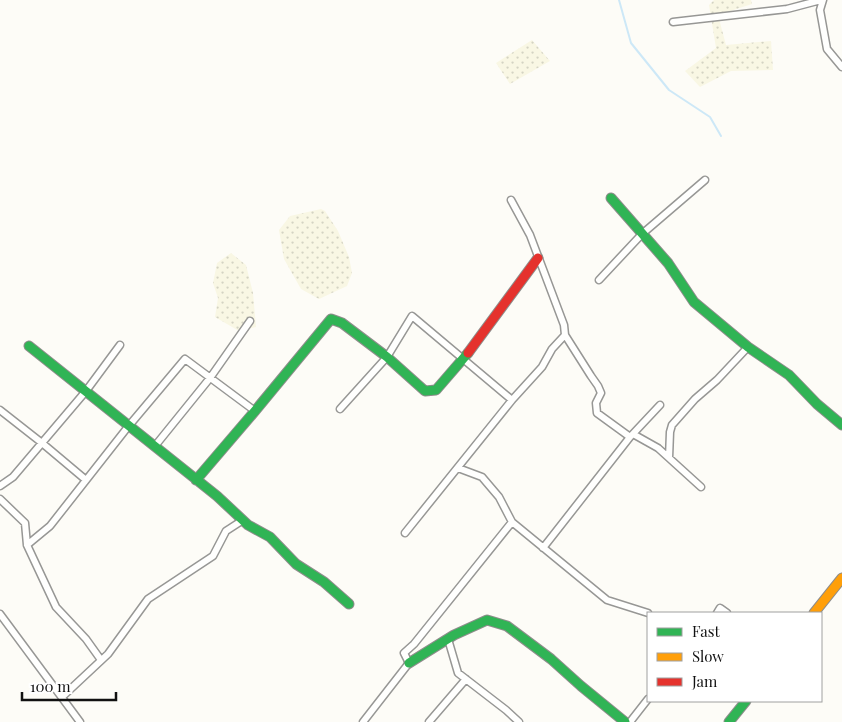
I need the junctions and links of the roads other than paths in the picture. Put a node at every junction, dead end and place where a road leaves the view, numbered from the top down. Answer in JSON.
{"nodes":[{"id":1,"x":822,"y":0,"type":"edge"},
{"id":2,"x":673,"y":22,"type":"dead end"},
{"id":3,"x":842,"y":67,"type":"edge"},
{"id":4,"x":705,"y":180,"type":"dead end"},
{"id":5,"x":611,"y":198,"type":"dead end"},
{"id":6,"x":511,"y":200,"type":"dead end"},
{"id":7,"x":642,"y":234,"type":"junction"},
{"id":8,"x":538,"y":258,"type":"junction"},
{"id":9,"x":599,"y":280,"type":"dead end"},
{"id":10,"x":250,"y":321,"type":"dead end"},
{"id":11,"x":565,"y":335,"type":"junction"},
{"id":12,"x":120,"y":345,"type":"dead end"},
{"id":13,"x":29,"y":346,"type":"dead end"},
{"id":14,"x":748,"y":347,"type":"junction"},
{"id":15,"x":387,"y":357,"type":"junction"},
{"id":16,"x":464,"y":359,"type":"junction"},
{"id":17,"x":210,"y":378,"type":"junction"},
{"id":18,"x":86,"y":391,"type":"junction"},
{"id":19,"x":512,"y":400,"type":"junction"},
{"id":20,"x":660,"y":405,"type":"dead end"},
{"id":21,"x":0,"y":410,"type":"edge"},
{"id":22,"x":340,"y":410,"type":"dead end"},
{"id":23,"x":255,"y":411,"type":"junction"},
{"id":24,"x":129,"y":425,"type":"junction"},
{"id":25,"x":842,"y":425,"type":"edge"},
{"id":26,"x":632,"y":435,"type":"junction"},
{"id":27,"x":42,"y":443,"type":"junction"},
{"id":28,"x":154,"y":446,"type":"junction"},
{"id":29,"x":669,"y":458,"type":"junction"},
{"id":30,"x":458,"y":468,"type":"junction"},
{"id":31,"x":86,"y":480,"type":"junction"},
{"id":32,"x":196,"y":480,"type":"junction"},
{"id":33,"x":0,"y":486,"type":"edge"},
{"id":34,"x":701,"y":487,"type":"dead end"},
{"id":35,"x":0,"y":499,"type":"edge"},
{"id":36,"x":243,"y":520,"type":"junction"},
{"id":37,"x":512,"y":522,"type":"junction"},
{"id":38,"x":405,"y":533,"type":"dead end"},
{"id":39,"x":27,"y":544,"type":"junction"},
{"id":40,"x":544,"y":548,"type":"junction"},
{"id":41,"x":842,"y":578,"type":"edge"},
{"id":42,"x":349,"y":604,"type":"dead end"},
{"id":43,"x":815,"y":612,"type":"edge"},
{"id":44,"x":647,"y":613,"type":"edge"},
{"id":45,"x":0,"y":614,"type":"edge"},
{"id":46,"x":448,"y":639,"type":"junction"},
{"id":47,"x":101,"y":660,"type":"junction"},
{"id":48,"x":409,"y":663,"type":"junction"},
{"id":49,"x":466,"y":679,"type":"junction"},
{"id":50,"x":62,"y":697,"type":"junction"},
{"id":51,"x":647,"y":700,"type":"edge"},
{"id":52,"x":745,"y":702,"type":"edge"},
{"id":53,"x":80,"y":722,"type":"edge"},
{"id":54,"x":363,"y":722,"type":"edge"},
{"id":55,"x":430,"y":722,"type":"edge"},
{"id":56,"x":519,"y":722,"type":"edge"},
{"id":57,"x":624,"y":722,"type":"edge"},
{"id":58,"x":630,"y":722,"type":"edge"},
{"id":59,"x":728,"y":722,"type":"edge"}],
"edges":[{"from":1,"to":2,"type":"street"},
{"from":1,"to":3,"type":"street"},
{"from":4,"to":7,"type":"street"},
{"from":5,"to":7,"type":"street"},
{"from":6,"to":8,"type":"street"},
{"from":7,"to":9,"type":"street"},
{"from":7,"to":14,"type":"street"},
{"from":8,"to":11,"type":"street"},
{"from":8,"to":16,"type":"street"},
{"from":10,"to":17,"type":"street"},
{"from":11,"to":19,"type":"street"},
{"from":11,"to":26,"type":"street"},
{"from":12,"to":18,"type":"street"},
{"from":13,"to":18,"type":"street"},
{"from":14,"to":25,"type":"street"},
{"from":14,"to":29,"type":"street"},
{"from":15,"to":16,"type":"street"},
{"from":15,"to":16,"type":"street"},
{"from":15,"to":22,"type":"street"},
{"from":15,"to":23,"type":"street"},
{"from":16,"to":19,"type":"street"},
{"from":17,"to":23,"type":"street"},
{"from":17,"to":24,"type":"street"},
{"from":17,"to":28,"type":"street"},
{"from":18,"to":24,"type":"street"},
{"from":18,"to":27,"type":"street"},
{"from":19,"to":30,"type":"street"},
{"from":20,"to":26,"type":"street"},
{"from":21,"to":27,"type":"street"},
{"from":23,"to":32,"type":"street"},
{"from":24,"to":28,"type":"street"},
{"from":24,"to":31,"type":"street"},
{"from":26,"to":29,"type":"street"},
{"from":26,"to":40,"type":"street"},
{"from":27,"to":31,"type":"street"},
{"from":27,"to":33,"type":"street"},
{"from":28,"to":32,"type":"street"},
{"from":29,"to":34,"type":"street"},
{"from":30,"to":37,"type":"street"},
{"from":30,"to":38,"type":"street"},
{"from":31,"to":39,"type":"street"},
{"from":32,"to":36,"type":"street"},
{"from":35,"to":39,"type":"street"},
{"from":36,"to":42,"type":"street"},
{"from":36,"to":47,"type":"street"},
{"from":37,"to":40,"type":"street"},
{"from":37,"to":48,"type":"street"},
{"from":39,"to":47,"type":"street"},
{"from":40,"to":44,"type":"street"},
{"from":41,"to":43,"type":"street"},
{"from":45,"to":50,"type":"street"},
{"from":46,"to":48,"type":"street"},
{"from":46,"to":49,"type":"street"},
{"from":46,"to":57,"type":"street"},
{"from":47,"to":50,"type":"street"},
{"from":48,"to":54,"type":"street"},
{"from":49,"to":55,"type":"street"},
{"from":49,"to":56,"type":"street"},
{"from":50,"to":53,"type":"street"},
{"from":51,"to":58,"type":"street"},
{"from":52,"to":59,"type":"street"}]}
